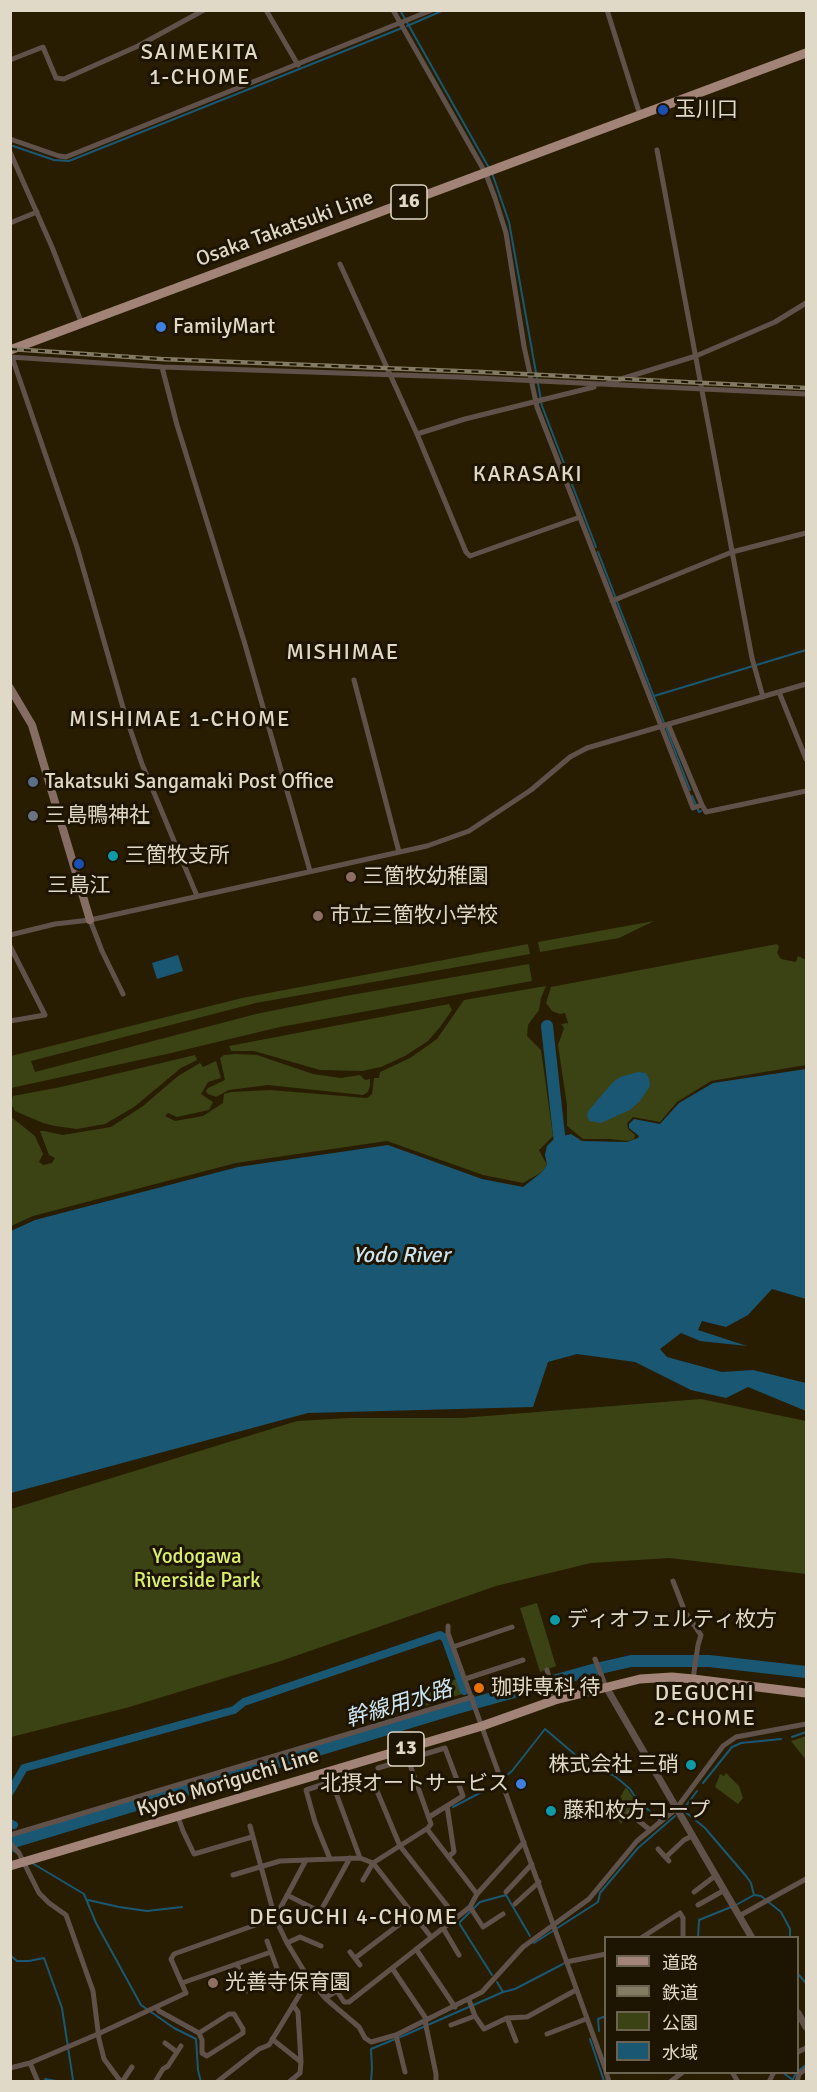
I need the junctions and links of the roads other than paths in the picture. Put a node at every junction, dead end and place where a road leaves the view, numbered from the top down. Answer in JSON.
{"nodes":[{"id":1,"x":204,"y":10,"type":"edge"},
{"id":2,"x":266,"y":10,"type":"edge"},
{"id":3,"x":393,"y":10,"type":"edge"},
{"id":4,"x":432,"y":10,"type":"edge"},
{"id":5,"x":607,"y":10,"type":"edge"},
{"id":6,"x":400,"y":23,"type":"junction"},
{"id":7,"x":807,"y":52,"type":"edge"},
{"id":8,"x":10,"y":60,"type":"edge"},
{"id":9,"x":298,"y":65,"type":"junction"},
{"id":10,"x":640,"y":115,"type":"junction"},
{"id":11,"x":10,"y":139,"type":"edge"},
{"id":12,"x":657,"y":150,"type":"dead end"},
{"id":13,"x":11,"y":155,"type":"edge"},
{"id":14,"x":486,"y":174,"type":"junction"},
{"id":15,"x":37,"y":212,"type":"junction"},
{"id":16,"x":10,"y":222,"type":"edge"},
{"id":17,"x":340,"y":264,"type":"dead end"},
{"id":18,"x":807,"y":303,"type":"edge"},
{"id":19,"x":82,"y":324,"type":"junction"},
{"id":20,"x":11,"y":354,"type":"edge"},
{"id":21,"x":696,"y":356,"type":"junction"},
{"id":22,"x":162,"y":367,"type":"junction"},
{"id":23,"x":389,"y":374,"type":"junction"},
{"id":24,"x":532,"y":381,"type":"junction"},
{"id":25,"x":602,"y":385,"type":"junction"},
{"id":26,"x":702,"y":390,"type":"junction"},
{"id":27,"x":807,"y":394,"type":"edge"},
{"id":28,"x":536,"y":400,"type":"junction"},
{"id":29,"x":417,"y":434,"type":"junction"},
{"id":30,"x":580,"y":517,"type":"junction"},
{"id":31,"x":807,"y":533,"type":"edge"},
{"id":32,"x":732,"y":552,"type":"junction"},
{"id":33,"x":612,"y":601,"type":"junction"},
{"id":34,"x":354,"y":680,"type":"dead end"},
{"id":35,"x":807,"y":684,"type":"edge"},
{"id":36,"x":10,"y":688,"type":"edge"},
{"id":37,"x":779,"y":692,"type":"junction"},
{"id":38,"x":763,"y":697,"type":"junction"},
{"id":39,"x":665,"y":725,"type":"junction"},
{"id":40,"x":807,"y":759,"type":"edge"},
{"id":41,"x":807,"y":791,"type":"edge"},
{"id":42,"x":702,"y":806,"type":"junction"},
{"id":43,"x":399,"y":852,"type":"junction"},
{"id":44,"x":310,"y":871,"type":"junction"},
{"id":45,"x":197,"y":896,"type":"junction"},
{"id":46,"x":90,"y":920,"type":"junction"},
{"id":47,"x":10,"y":935,"type":"edge"},
{"id":48,"x":10,"y":946,"type":"edge"},
{"id":49,"x":18,"y":962,"type":"junction"},
{"id":50,"x":10,"y":965,"type":"edge"},
{"id":51,"x":123,"y":994,"type":"dead end"},
{"id":52,"x":10,"y":1021,"type":"edge"},
{"id":53,"x":673,"y":1581,"type":"dead end"},
{"id":54,"x":448,"y":1626,"type":"dead end"},
{"id":55,"x":512,"y":1627,"type":"dead end"},
{"id":56,"x":453,"y":1647,"type":"junction"},
{"id":57,"x":595,"y":1659,"type":"dead end"},
{"id":58,"x":523,"y":1660,"type":"dead end"},
{"id":59,"x":547,"y":1670,"type":"dead end"},
{"id":60,"x":693,"y":1676,"type":"junction"},
{"id":61,"x":465,"y":1678,"type":"junction"},
{"id":62,"x":604,"y":1686,"type":"junction"},
{"id":63,"x":807,"y":1693,"type":"edge"},
{"id":64,"x":472,"y":1697,"type":"junction"},
{"id":65,"x":555,"y":1698,"type":"junction"},
{"id":66,"x":481,"y":1722,"type":"junction"},
{"id":67,"x":807,"y":1725,"type":"edge"},
{"id":68,"x":408,"y":1759,"type":"junction"},
{"id":69,"x":378,"y":1768,"type":"dead end"},
{"id":70,"x":358,"y":1773,"type":"dead end"},
{"id":71,"x":332,"y":1782,"type":"junction"},
{"id":72,"x":377,"y":1791,"type":"dead end"},
{"id":73,"x":447,"y":1806,"type":"junction"},
{"id":74,"x":676,"y":1809,"type":"junction"},
{"id":75,"x":629,"y":1813,"type":"dead end"},
{"id":76,"x":178,"y":1817,"type":"junction"},
{"id":77,"x":429,"y":1818,"type":"junction"},
{"id":78,"x":250,"y":1826,"type":"dead end"},
{"id":79,"x":428,"y":1829,"type":"junction"},
{"id":80,"x":650,"y":1830,"type":"junction"},
{"id":81,"x":10,"y":1835,"type":"edge"},
{"id":82,"x":693,"y":1836,"type":"junction"},
{"id":83,"x":252,"y":1837,"type":"junction"},
{"id":84,"x":524,"y":1842,"type":"junction"},
{"id":85,"x":10,"y":1843,"type":"edge"},
{"id":86,"x":400,"y":1846,"type":"junction"},
{"id":87,"x":658,"y":1849,"type":"dead end"},
{"id":88,"x":448,"y":1856,"type":"junction"},
{"id":89,"x":350,"y":1858,"type":"junction"},
{"id":90,"x":360,"y":1858,"type":"junction"},
{"id":91,"x":330,"y":1859,"type":"junction"},
{"id":92,"x":306,"y":1860,"type":"junction"},
{"id":93,"x":24,"y":1862,"type":"junction"},
{"id":94,"x":373,"y":1863,"type":"junction"},
{"id":95,"x":532,"y":1864,"type":"junction"},
{"id":96,"x":10,"y":1866,"type":"edge"},
{"id":97,"x":261,"y":1867,"type":"junction"},
{"id":98,"x":233,"y":1875,"type":"dead end"},
{"id":99,"x":715,"y":1876,"type":"junction"},
{"id":100,"x":807,"y":1879,"type":"edge"},
{"id":101,"x":363,"y":1880,"type":"dead end"},
{"id":102,"x":539,"y":1882,"type":"junction"},
{"id":103,"x":723,"y":1891,"type":"junction"},
{"id":104,"x":506,"y":1892,"type":"dead end"},
{"id":105,"x":694,"y":1892,"type":"dead end"},
{"id":106,"x":477,"y":1894,"type":"junction"},
{"id":107,"x":287,"y":1895,"type":"junction"},
{"id":108,"x":515,"y":1904,"type":"dead end"},
{"id":109,"x":698,"y":1905,"type":"dead end"},
{"id":110,"x":470,"y":1907,"type":"junction"},
{"id":111,"x":320,"y":1912,"type":"junction"},
{"id":112,"x":413,"y":1914,"type":"junction"},
{"id":113,"x":503,"y":1914,"type":"dead end"},
{"id":114,"x":739,"y":1916,"type":"junction"},
{"id":115,"x":456,"y":1917,"type":"junction"},
{"id":116,"x":274,"y":1918,"type":"junction"},
{"id":117,"x":338,"y":1921,"type":"dead end"},
{"id":118,"x":442,"y":1928,"type":"junction"},
{"id":119,"x":554,"y":1928,"type":"junction"},
{"id":120,"x":644,"y":1936,"type":"edge"},
{"id":121,"x":683,"y":1936,"type":"edge"},
{"id":122,"x":751,"y":1936,"type":"edge"},
{"id":123,"x":431,"y":1937,"type":"junction"},
{"id":124,"x":267,"y":1941,"type":"dead end"},
{"id":125,"x":287,"y":1943,"type":"junction"},
{"id":126,"x":321,"y":1946,"type":"dead end"},
{"id":127,"x":416,"y":1949,"type":"junction"},
{"id":128,"x":271,"y":1952,"type":"junction"},
{"id":129,"x":350,"y":1952,"type":"dead end"},
{"id":130,"x":604,"y":1954,"type":"edge"},
{"id":131,"x":459,"y":1955,"type":"dead end"},
{"id":132,"x":355,"y":1958,"type":"junction"},
{"id":133,"x":566,"y":1962,"type":"junction"},
{"id":134,"x":237,"y":1964,"type":"junction"},
{"id":135,"x":360,"y":1965,"type":"dead end"},
{"id":136,"x":392,"y":1968,"type":"junction"},
{"id":137,"x":309,"y":1979,"type":"junction"},
{"id":138,"x":182,"y":1983,"type":"junction"},
{"id":139,"x":304,"y":1987,"type":"junction"},
{"id":140,"x":576,"y":1990,"type":"junction"},
{"id":141,"x":247,"y":1991,"type":"dead end"},
{"id":142,"x":325,"y":1998,"type":"junction"},
{"id":143,"x":469,"y":2000,"type":"junction"},
{"id":144,"x":293,"y":2004,"type":"junction"},
{"id":145,"x":455,"y":2007,"type":"junction"},
{"id":146,"x":151,"y":2009,"type":"junction"},
{"id":147,"x":475,"y":2016,"type":"junction"},
{"id":148,"x":507,"y":2018,"type":"junction"},
{"id":149,"x":586,"y":2019,"type":"junction"},
{"id":150,"x":426,"y":2021,"type":"junction"},
{"id":151,"x":452,"y":2025,"type":"dead end"},
{"id":152,"x":199,"y":2033,"type":"junction"},
{"id":153,"x":98,"y":2034,"type":"junction"},
{"id":154,"x":547,"y":2034,"type":"dead end"},
{"id":155,"x":396,"y":2035,"type":"junction"},
{"id":156,"x":272,"y":2039,"type":"junction"},
{"id":157,"x":516,"y":2041,"type":"dead end"},
{"id":158,"x":165,"y":2043,"type":"dead end"},
{"id":159,"x":301,"y":2062,"type":"junction"},
{"id":160,"x":30,"y":2063,"type":"junction"},
{"id":161,"x":132,"y":2067,"type":"dead end"},
{"id":162,"x":604,"y":2067,"type":"edge"},
{"id":163,"x":10,"y":2068,"type":"edge"},
{"id":164,"x":807,"y":2069,"type":"edge"},
{"id":165,"x":405,"y":2072,"type":"dead end"},
{"id":166,"x":300,"y":2073,"type":"junction"},
{"id":167,"x":38,"y":2082,"type":"edge"},
{"id":168,"x":121,"y":2082,"type":"edge"},
{"id":169,"x":156,"y":2082,"type":"edge"},
{"id":170,"x":217,"y":2082,"type":"edge"},
{"id":171,"x":289,"y":2082,"type":"edge"},
{"id":172,"x":299,"y":2082,"type":"edge"},
{"id":173,"x":436,"y":2082,"type":"edge"},
{"id":174,"x":796,"y":2082,"type":"edge"}],
"edges":[{"from":1,"to":8,"type":"street"},
{"from":2,"to":9,"type":"street"},
{"from":3,"to":6,"type":"street"},
{"from":4,"to":6,"type":"street"},
{"from":5,"to":10,"type":"street"},
{"from":6,"to":9,"type":"street"},
{"from":6,"to":14,"type":"street"},
{"from":7,"to":10,"type":"main road","name":"Osaka Takatsuki Line","number":"16"},
{"from":9,"to":11,"type":"street"},
{"from":10,"to":14,"type":"main road","name":"Osaka Takatsuki Line","number":"16"},
{"from":12,"to":21,"type":"street"},
{"from":13,"to":15,"type":"street"},
{"from":14,"to":19,"type":"main road","name":"Osaka Takatsuki Line","number":"16"},
{"from":14,"to":24,"type":"street"},
{"from":15,"to":16,"type":"street"},
{"from":15,"to":19,"type":"street"},
{"from":17,"to":23,"type":"street"},
{"from":18,"to":21,"type":"street"},
{"from":19,"to":20,"type":"main road","name":"Osaka Takatsuki Line","number":"16"},
{"from":20,"to":22,"type":"street"},
{"from":20,"to":45,"type":"street"},
{"from":21,"to":25,"type":"street"},
{"from":21,"to":26,"type":"street"},
{"from":22,"to":23,"type":"street"},
{"from":22,"to":44,"type":"street"},
{"from":23,"to":24,"type":"street"},
{"from":23,"to":29,"type":"street"},
{"from":24,"to":25,"type":"street"},
{"from":24,"to":28,"type":"street"},
{"from":25,"to":26,"type":"street"},
{"from":25,"to":28,"type":"street"},
{"from":26,"to":27,"type":"street"},
{"from":26,"to":32,"type":"street"},
{"from":28,"to":29,"type":"street"},
{"from":28,"to":30,"type":"street"},
{"from":29,"to":30,"type":"street"},
{"from":30,"to":33,"type":"street"},
{"from":31,"to":32,"type":"street"},
{"from":32,"to":33,"type":"street"},
{"from":32,"to":38,"type":"street"},
{"from":33,"to":39,"type":"street"},
{"from":34,"to":43,"type":"street"},
{"from":35,"to":37,"type":"street"},
{"from":36,"to":46,"type":"main road"},
{"from":37,"to":38,"type":"street"},
{"from":37,"to":40,"type":"street"},
{"from":38,"to":39,"type":"street"},
{"from":39,"to":42,"type":"street"},
{"from":39,"to":42,"type":"street"},
{"from":39,"to":43,"type":"street"},
{"from":41,"to":42,"type":"street"},
{"from":43,"to":44,"type":"street"},
{"from":44,"to":45,"type":"street"},
{"from":45,"to":46,"type":"street"},
{"from":46,"to":47,"type":"street"},
{"from":46,"to":51,"type":"street"},
{"from":48,"to":49,"type":"street"},
{"from":49,"to":50,"type":"street"},
{"from":49,"to":52,"type":"street"},
{"from":53,"to":60,"type":"street"},
{"from":54,"to":56,"type":"street"},
{"from":55,"to":56,"type":"street"},
{"from":56,"to":61,"type":"street"},
{"from":57,"to":62,"type":"street"},
{"from":58,"to":61,"type":"street"},
{"from":59,"to":65,"type":"street"},
{"from":60,"to":62,"type":"main road","name":"Kyoto Moriguchi Line","number":"13"},
{"from":60,"to":63,"type":"main road","name":"Kyoto Moriguchi Line","number":"13"},
{"from":61,"to":64,"type":"street"},
{"from":62,"to":65,"type":"main road","name":"Kyoto Moriguchi Line","number":"13"},
{"from":62,"to":74,"type":"street"},
{"from":64,"to":66,"type":"street"},
{"from":64,"to":81,"type":"street"},
{"from":65,"to":66,"type":"main road","name":"Kyoto Moriguchi Line","number":"13"},
{"from":66,"to":76,"type":"main road","name":"Kyoto Moriguchi Line","number":"13"},
{"from":66,"to":84,"type":"street"},
{"from":67,"to":74,"type":"street"},
{"from":68,"to":69,"type":"street"},
{"from":68,"to":73,"type":"street"},
{"from":68,"to":77,"type":"street"},
{"from":70,"to":71,"type":"street"},
{"from":71,"to":90,"type":"street"},
{"from":71,"to":91,"type":"street"},
{"from":72,"to":86,"type":"street"},
{"from":73,"to":77,"type":"street"},
{"from":73,"to":88,"type":"street"},
{"from":74,"to":80,"type":"street"},
{"from":74,"to":82,"type":"street"},
{"from":75,"to":80,"type":"street"},
{"from":76,"to":83,"type":"street"},
{"from":76,"to":93,"type":"main road","name":"Kyoto Moriguchi Line","number":"13"},
{"from":77,"to":79,"type":"street"},
{"from":78,"to":83,"type":"street"},
{"from":79,"to":86,"type":"street"},
{"from":79,"to":88,"type":"street"},
{"from":80,"to":119,"type":"street"},
{"from":82,"to":87,"type":"street"},
{"from":82,"to":99,"type":"street"},
{"from":83,"to":97,"type":"street"},
{"from":84,"to":95,"type":"street"},
{"from":84,"to":106,"type":"street"},
{"from":85,"to":93,"type":"street"},
{"from":86,"to":94,"type":"street"},
{"from":86,"to":115,"type":"street"},
{"from":88,"to":106,"type":"street"},
{"from":89,"to":90,"type":"street"},
{"from":89,"to":91,"type":"street"},
{"from":89,"to":111,"type":"street"},
{"from":90,"to":94,"type":"street"},
{"from":91,"to":92,"type":"street"},
{"from":92,"to":97,"type":"street"},
{"from":92,"to":107,"type":"street"},
{"from":93,"to":96,"type":"main road","name":"Kyoto Moriguchi Line","number":"13"},
{"from":93,"to":153,"type":"street"},
{"from":94,"to":101,"type":"street"},
{"from":94,"to":112,"type":"street"},
{"from":95,"to":102,"type":"street"},
{"from":95,"to":104,"type":"street"},
{"from":97,"to":98,"type":"street"},
{"from":97,"to":116,"type":"street"},
{"from":99,"to":103,"type":"street"},
{"from":99,"to":105,"type":"street"},
{"from":100,"to":114,"type":"street"},
{"from":102,"to":108,"type":"street"},
{"from":102,"to":119,"type":"street"},
{"from":103,"to":109,"type":"street"},
{"from":103,"to":114,"type":"street"},
{"from":106,"to":110,"type":"street"},
{"from":107,"to":111,"type":"street"},
{"from":107,"to":116,"type":"street"},
{"from":110,"to":113,"type":"street"},
{"from":110,"to":115,"type":"street"},
{"from":111,"to":117,"type":"street"},
{"from":112,"to":123,"type":"street"},
{"from":112,"to":132,"type":"street"},
{"from":114,"to":122,"type":"street"},
{"from":115,"to":118,"type":"street"},
{"from":116,"to":125,"type":"street"},
{"from":116,"to":138,"type":"street"},
{"from":118,"to":123,"type":"street"},
{"from":118,"to":131,"type":"street"},
{"from":119,"to":133,"type":"street"},
{"from":119,"to":143,"type":"street"},
{"from":120,"to":121,"type":"street"},
{"from":123,"to":127,"type":"street"},
{"from":124,"to":128,"type":"street"},
{"from":125,"to":126,"type":"street"},
{"from":125,"to":137,"type":"street"},
{"from":127,"to":136,"type":"street"},
{"from":127,"to":145,"type":"street"},
{"from":128,"to":134,"type":"street"},
{"from":128,"to":139,"type":"street"},
{"from":129,"to":132,"type":"street"},
{"from":130,"to":133,"type":"street"},
{"from":132,"to":135,"type":"street"},
{"from":133,"to":140,"type":"street"},
{"from":134,"to":138,"type":"street"},
{"from":134,"to":141,"type":"street"},
{"from":136,"to":142,"type":"street"},
{"from":136,"to":150,"type":"street"},
{"from":137,"to":139,"type":"street"},
{"from":137,"to":142,"type":"street"},
{"from":138,"to":146,"type":"street"},
{"from":139,"to":144,"type":"street"},
{"from":140,"to":148,"type":"street"},
{"from":140,"to":149,"type":"street"},
{"from":142,"to":155,"type":"street"},
{"from":143,"to":145,"type":"street"},
{"from":143,"to":147,"type":"street"},
{"from":144,"to":156,"type":"street"},
{"from":144,"to":159,"type":"street"},
{"from":145,"to":150,"type":"street"},
{"from":146,"to":152,"type":"street"},
{"from":146,"to":153,"type":"street"},
{"from":147,"to":148,"type":"street"},
{"from":147,"to":151,"type":"street"},
{"from":148,"to":157,"type":"street"},
{"from":149,"to":154,"type":"street"},
{"from":149,"to":162,"type":"street"},
{"from":150,"to":155,"type":"street"},
{"from":150,"to":173,"type":"street"},
{"from":152,"to":152,"type":"street"},
{"from":153,"to":160,"type":"street"},
{"from":153,"to":168,"type":"street"},
{"from":155,"to":165,"type":"street"},
{"from":156,"to":159,"type":"street"},
{"from":156,"to":170,"type":"street"},
{"from":158,"to":169,"type":"street"},
{"from":159,"to":166,"type":"street"},
{"from":160,"to":163,"type":"street"},
{"from":160,"to":167,"type":"street"},
{"from":161,"to":168,"type":"street"},
{"from":164,"to":174,"type":"street"},
{"from":166,"to":171,"type":"street"},
{"from":166,"to":172,"type":"street"}]}
